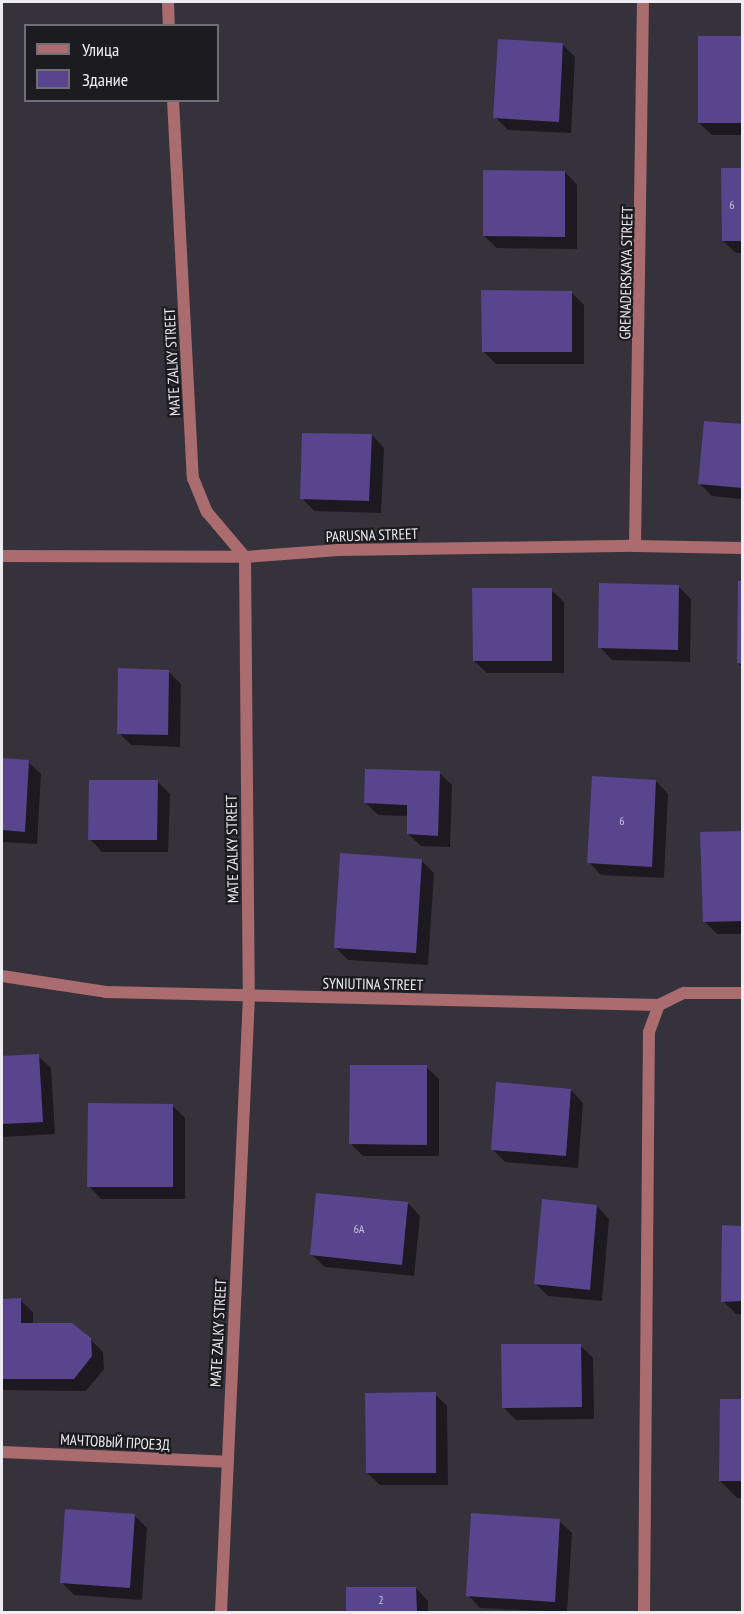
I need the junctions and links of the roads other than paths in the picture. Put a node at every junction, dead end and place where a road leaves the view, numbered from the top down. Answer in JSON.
{"nodes":[{"id":1,"x":168,"y":2,"type":"edge"},
{"id":2,"x":643,"y":2,"type":"edge"},
{"id":3,"x":169,"y":24,"type":"edge"},
{"id":4,"x":173,"y":102,"type":"edge"},
{"id":5,"x":635,"y":546,"type":"junction"},
{"id":6,"x":742,"y":548,"type":"edge"},
{"id":7,"x":2,"y":555,"type":"edge"},
{"id":8,"x":245,"y":557,"type":"junction"},
{"id":9,"x":2,"y":976,"type":"edge"},
{"id":10,"x":742,"y":993,"type":"edge"},
{"id":11,"x":249,"y":996,"type":"junction"},
{"id":12,"x":659,"y":1005,"type":"junction"},
{"id":13,"x":2,"y":1452,"type":"edge"},
{"id":14,"x":227,"y":1462,"type":"junction"},
{"id":15,"x":220,"y":1612,"type":"edge"},
{"id":16,"x":644,"y":1612,"type":"edge"}],
"edges":[{"from":1,"to":3,"type":"street"},
{"from":2,"to":5,"type":"street","name":"GRENADERSKAYA STREET"},
{"from":4,"to":8,"type":"street","name":"MATE ZALKY STREET"},
{"from":5,"to":6,"type":"street","name":"PARUSNA STREET"},
{"from":5,"to":8,"type":"street","name":"PARUSNA STREET"},
{"from":7,"to":8,"type":"street","name":"PARUSNA STREET"},
{"from":8,"to":11,"type":"street","name":"MATE ZALKY STREET"},
{"from":9,"to":11,"type":"street","name":"SYNIUTINA STREET"},
{"from":10,"to":12,"type":"street","name":"SYNIUTINA STREET"},
{"from":11,"to":12,"type":"street","name":"SYNIUTINA STREET"},
{"from":11,"to":14,"type":"street","name":"MATE ZALKY STREET"},
{"from":12,"to":16,"type":"street"},
{"from":13,"to":14,"type":"street","name":"МАЧТОВЫЙ ПРОЕЗД"},
{"from":14,"to":15,"type":"street","name":"MATE ZALKY STREET"}]}
